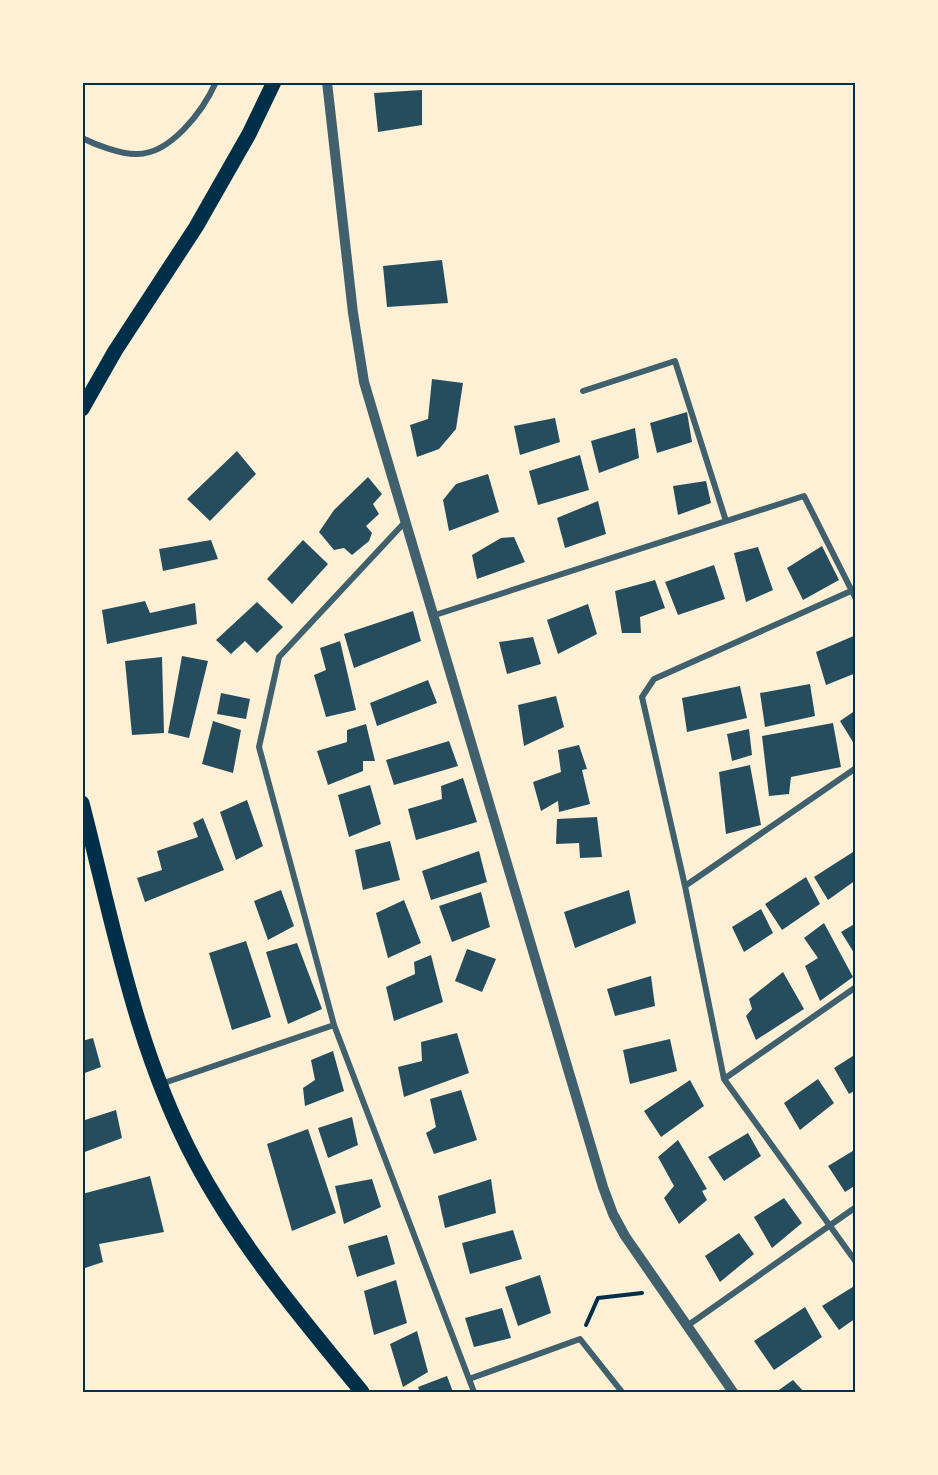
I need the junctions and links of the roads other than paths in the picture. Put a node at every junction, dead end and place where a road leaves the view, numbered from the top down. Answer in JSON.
{"nodes":[{"id":1,"x":216,"y":82,"type":"edge"},
{"id":2,"x":274,"y":82,"type":"edge"},
{"id":3,"x":327,"y":82,"type":"edge"},
{"id":4,"x":82,"y":138,"type":"edge"},
{"id":5,"x":583,"y":392,"type":"dead end"},
{"id":6,"x":82,"y":409,"type":"edge"},
{"id":7,"x":726,"y":521,"type":"junction"},
{"id":8,"x":405,"y":522,"type":"junction"},
{"id":9,"x":851,"y":591,"type":"junction"},
{"id":10,"x":855,"y":599,"type":"edge"},
{"id":11,"x":435,"y":615,"type":"junction"},
{"id":12,"x":855,"y":768,"type":"edge"},
{"id":13,"x":82,"y":803,"type":"edge"},
{"id":14,"x":685,"y":886,"type":"junction"},
{"id":15,"x":855,"y":987,"type":"edge"},
{"id":16,"x":334,"y":1025,"type":"junction"},
{"id":17,"x":724,"y":1078,"type":"junction"},
{"id":18,"x":160,"y":1084,"type":"junction"},
{"id":19,"x":855,"y":1207,"type":"edge"},
{"id":20,"x":829,"y":1225,"type":"junction"},
{"id":21,"x":855,"y":1262,"type":"edge"},
{"id":22,"x":687,"y":1327,"type":"junction"},
{"id":23,"x":469,"y":1379,"type":"junction"},
{"id":24,"x":362,"y":1392,"type":"edge"},
{"id":25,"x":474,"y":1392,"type":"edge"},
{"id":26,"x":622,"y":1392,"type":"edge"},
{"id":27,"x":733,"y":1392,"type":"edge"}],
"edges":[{"from":1,"to":4,"type":"street"},
{"from":2,"to":6,"type":"main road"},
{"from":3,"to":8,"type":"street"},
{"from":5,"to":7,"type":"street"},
{"from":7,"to":9,"type":"street"},
{"from":7,"to":11,"type":"street"},
{"from":8,"to":11,"type":"street"},
{"from":8,"to":16,"type":"street"},
{"from":9,"to":10,"type":"street"},
{"from":9,"to":14,"type":"street"},
{"from":11,"to":22,"type":"street"},
{"from":12,"to":14,"type":"street"},
{"from":13,"to":18,"type":"main road"},
{"from":14,"to":17,"type":"street"},
{"from":15,"to":17,"type":"street"},
{"from":16,"to":18,"type":"street"},
{"from":16,"to":23,"type":"street"},
{"from":17,"to":20,"type":"street"},
{"from":18,"to":24,"type":"main road"},
{"from":19,"to":20,"type":"street"},
{"from":20,"to":21,"type":"street"},
{"from":20,"to":22,"type":"street"},
{"from":22,"to":27,"type":"street"},
{"from":23,"to":25,"type":"street"},
{"from":23,"to":26,"type":"street"}]}
